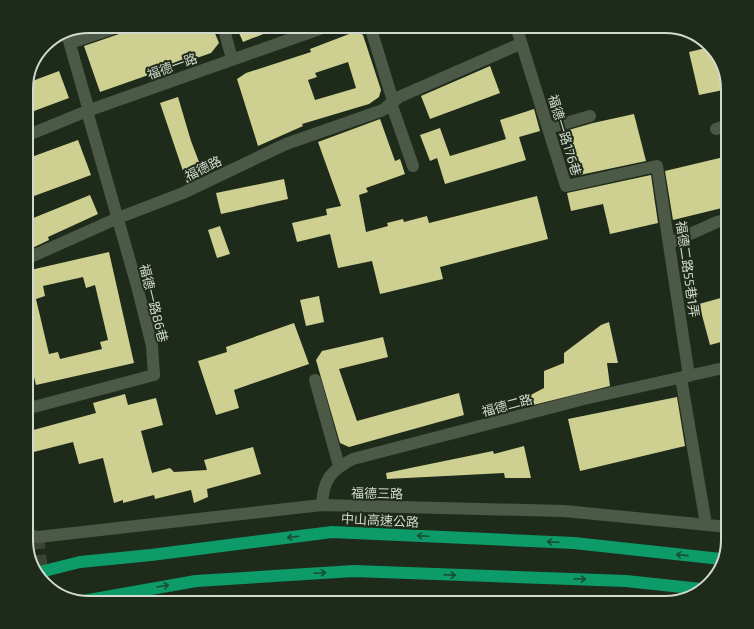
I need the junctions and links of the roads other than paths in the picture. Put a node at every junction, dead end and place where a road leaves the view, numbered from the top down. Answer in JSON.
{"nodes":[{"id":1,"x":92,"y":33,"type":"edge"},
{"id":2,"x":225,"y":33,"type":"edge"},
{"id":3,"x":308,"y":33,"type":"edge"},
{"id":4,"x":372,"y":33,"type":"edge"},
{"id":5,"x":518,"y":33,"type":"edge"},
{"id":6,"x":68,"y":39,"type":"edge"},
{"id":7,"x":520,"y":44,"type":"junction"},
{"id":8,"x":232,"y":59,"type":"junction"},
{"id":9,"x":392,"y":102,"type":"junction"},
{"id":10,"x":88,"y":111,"type":"junction"},
{"id":11,"x":590,"y":116,"type":"dead end"},
{"id":12,"x":721,"y":127,"type":"edge"},
{"id":13,"x":549,"y":128,"type":"junction"},
{"id":14,"x":716,"y":129,"type":"dead end"},
{"id":15,"x":33,"y":133,"type":"edge"},
{"id":16,"x":413,"y":166,"type":"dead end"},
{"id":17,"x":657,"y":166,"type":"joint"},
{"id":18,"x":118,"y":218,"type":"junction"},
{"id":19,"x":721,"y":221,"type":"edge"},
{"id":20,"x":670,"y":243,"type":"junction"},
{"id":21,"x":33,"y":256,"type":"edge"},
{"id":22,"x":721,"y":369,"type":"edge"},
{"id":23,"x":685,"y":377,"type":"junction"},
{"id":24,"x":315,"y":380,"type":"dead end"},
{"id":25,"x":33,"y":407,"type":"edge"},
{"id":26,"x":339,"y":466,"type":"junction"},
{"id":27,"x":322,"y":506,"type":"junction"},
{"id":28,"x":706,"y":524,"type":"junction"},
{"id":29,"x":721,"y":526,"type":"edge"},
{"id":30,"x":33,"y":536,"type":"edge"},
{"id":31,"x":718,"y":559,"type":"edge"},
{"id":32,"x":80,"y":562,"type":"junction"},
{"id":33,"x":39,"y":565,"type":"edge"},
{"id":34,"x":43,"y":571,"type":"edge"},
{"id":35,"x":678,"y":587,"type":"junction"},
{"id":36,"x":693,"y":588,"type":"edge"},
{"id":37,"x":690,"y":590,"type":"edge"},
{"id":38,"x":111,"y":596,"type":"edge"}],
"edges":[{"from":1,"to":6,"type":"street"},
{"from":2,"to":8,"type":"street"},
{"from":3,"to":8,"type":"street","name":"福德一路"},
{"from":4,"to":9,"type":"street"},
{"from":5,"to":7,"type":"street","name":"福德一路176巷"},
{"from":6,"to":10,"type":"street","name":"福德一路86巷"},
{"from":7,"to":9,"type":"street","name":"福德路"},
{"from":7,"to":13,"type":"street","name":"福德一路176巷"},
{"from":8,"to":10,"type":"street","name":"福德一路"},
{"from":9,"to":16,"type":"street"},
{"from":9,"to":18,"type":"street","name":"福德路"},
{"from":10,"to":15,"type":"street","name":"福德一路"},
{"from":10,"to":18,"type":"street","name":"福德一路86巷"},
{"from":11,"to":13,"type":"street"},
{"from":12,"to":14,"type":"street"},
{"from":13,"to":17,"type":"street","name":"福德一路176巷"},
{"from":17,"to":20,"type":"street","name":"福德二路55巷1弄"},
{"from":18,"to":21,"type":"street","name":"福德路"},
{"from":18,"to":25,"type":"street","name":"福德一路86巷"},
{"from":19,"to":20,"type":"street"},
{"from":20,"to":23,"type":"street","name":"福德二路55巷1弄"},
{"from":22,"to":23,"type":"street","name":"福德二路"},
{"from":23,"to":26,"type":"street","name":"福德二路"},
{"from":23,"to":28,"type":"street","name":"福德二路55巷1弄"},
{"from":24,"to":26,"type":"street"},
{"from":26,"to":27,"type":"street","name":"福德二路"},
{"from":27,"to":28,"type":"street","name":"福德三路"},
{"from":27,"to":30,"type":"street","name":"福德三路"},
{"from":28,"to":29,"type":"street","name":"福德三路"},
{"from":31,"to":32,"type":"highway","name":"中山高速公路","one_way":true},
{"from":32,"to":33,"type":"highway"},
{"from":32,"to":34,"type":"highway","name":"中山高速公路"},
{"from":35,"to":36,"type":"highway"},
{"from":35,"to":37,"type":"highway"},
{"from":38,"to":35,"type":"highway","one_way":true}]}
